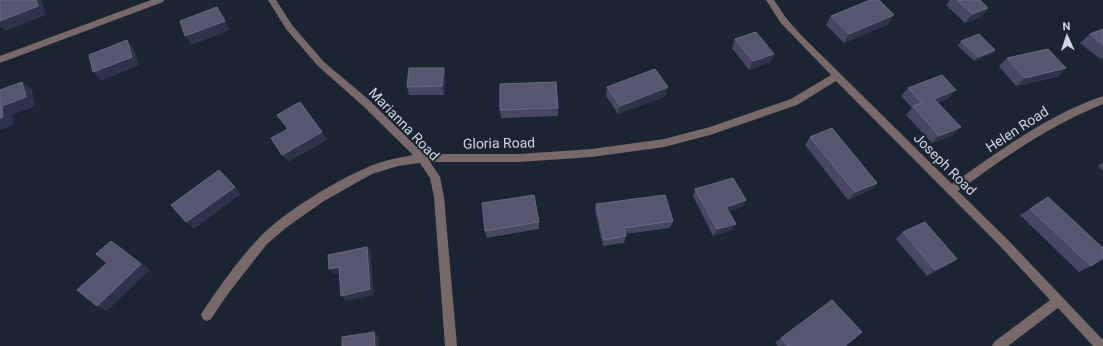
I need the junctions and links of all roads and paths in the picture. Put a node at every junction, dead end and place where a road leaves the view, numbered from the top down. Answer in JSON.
{"nodes":[{"id":1,"x":160,"y":0,"type":"edge"},
{"id":2,"x":272,"y":0,"type":"edge"},
{"id":3,"x":770,"y":0,"type":"edge"},
{"id":4,"x":0,"y":60,"type":"edge"},
{"id":5,"x":837,"y":76,"type":"junction"},
{"id":6,"x":1103,"y":100,"type":"edge"},
{"id":7,"x":422,"y":158,"type":"junction"},
{"id":8,"x":951,"y":190,"type":"junction"},
{"id":9,"x":1058,"y":301,"type":"junction"},
{"id":10,"x":207,"y":315,"type":"dead end"},
{"id":11,"x":451,"y":346,"type":"edge"},
{"id":12,"x":998,"y":346,"type":"edge"},
{"id":13,"x":1101,"y":346,"type":"edge"}],
"edges":[{"from":1,"to":4,"type":"street"},
{"from":2,"to":7,"type":"street","name":"Marianna Road"},
{"from":3,"to":5,"type":"street","name":"Joseph Road"},
{"from":5,"to":7,"type":"street","name":"Gloria Road"},
{"from":5,"to":8,"type":"street","name":"Joseph Road"},
{"from":6,"to":8,"type":"street","name":"Helen Road"},
{"from":7,"to":10,"type":"street","name":"Gloria Road"},
{"from":7,"to":11,"type":"street","name":"Marianna Road"},
{"from":8,"to":9,"type":"street","name":"Joseph Road"},
{"from":9,"to":12,"type":"street"},
{"from":9,"to":13,"type":"street","name":"Joseph Road"}]}
